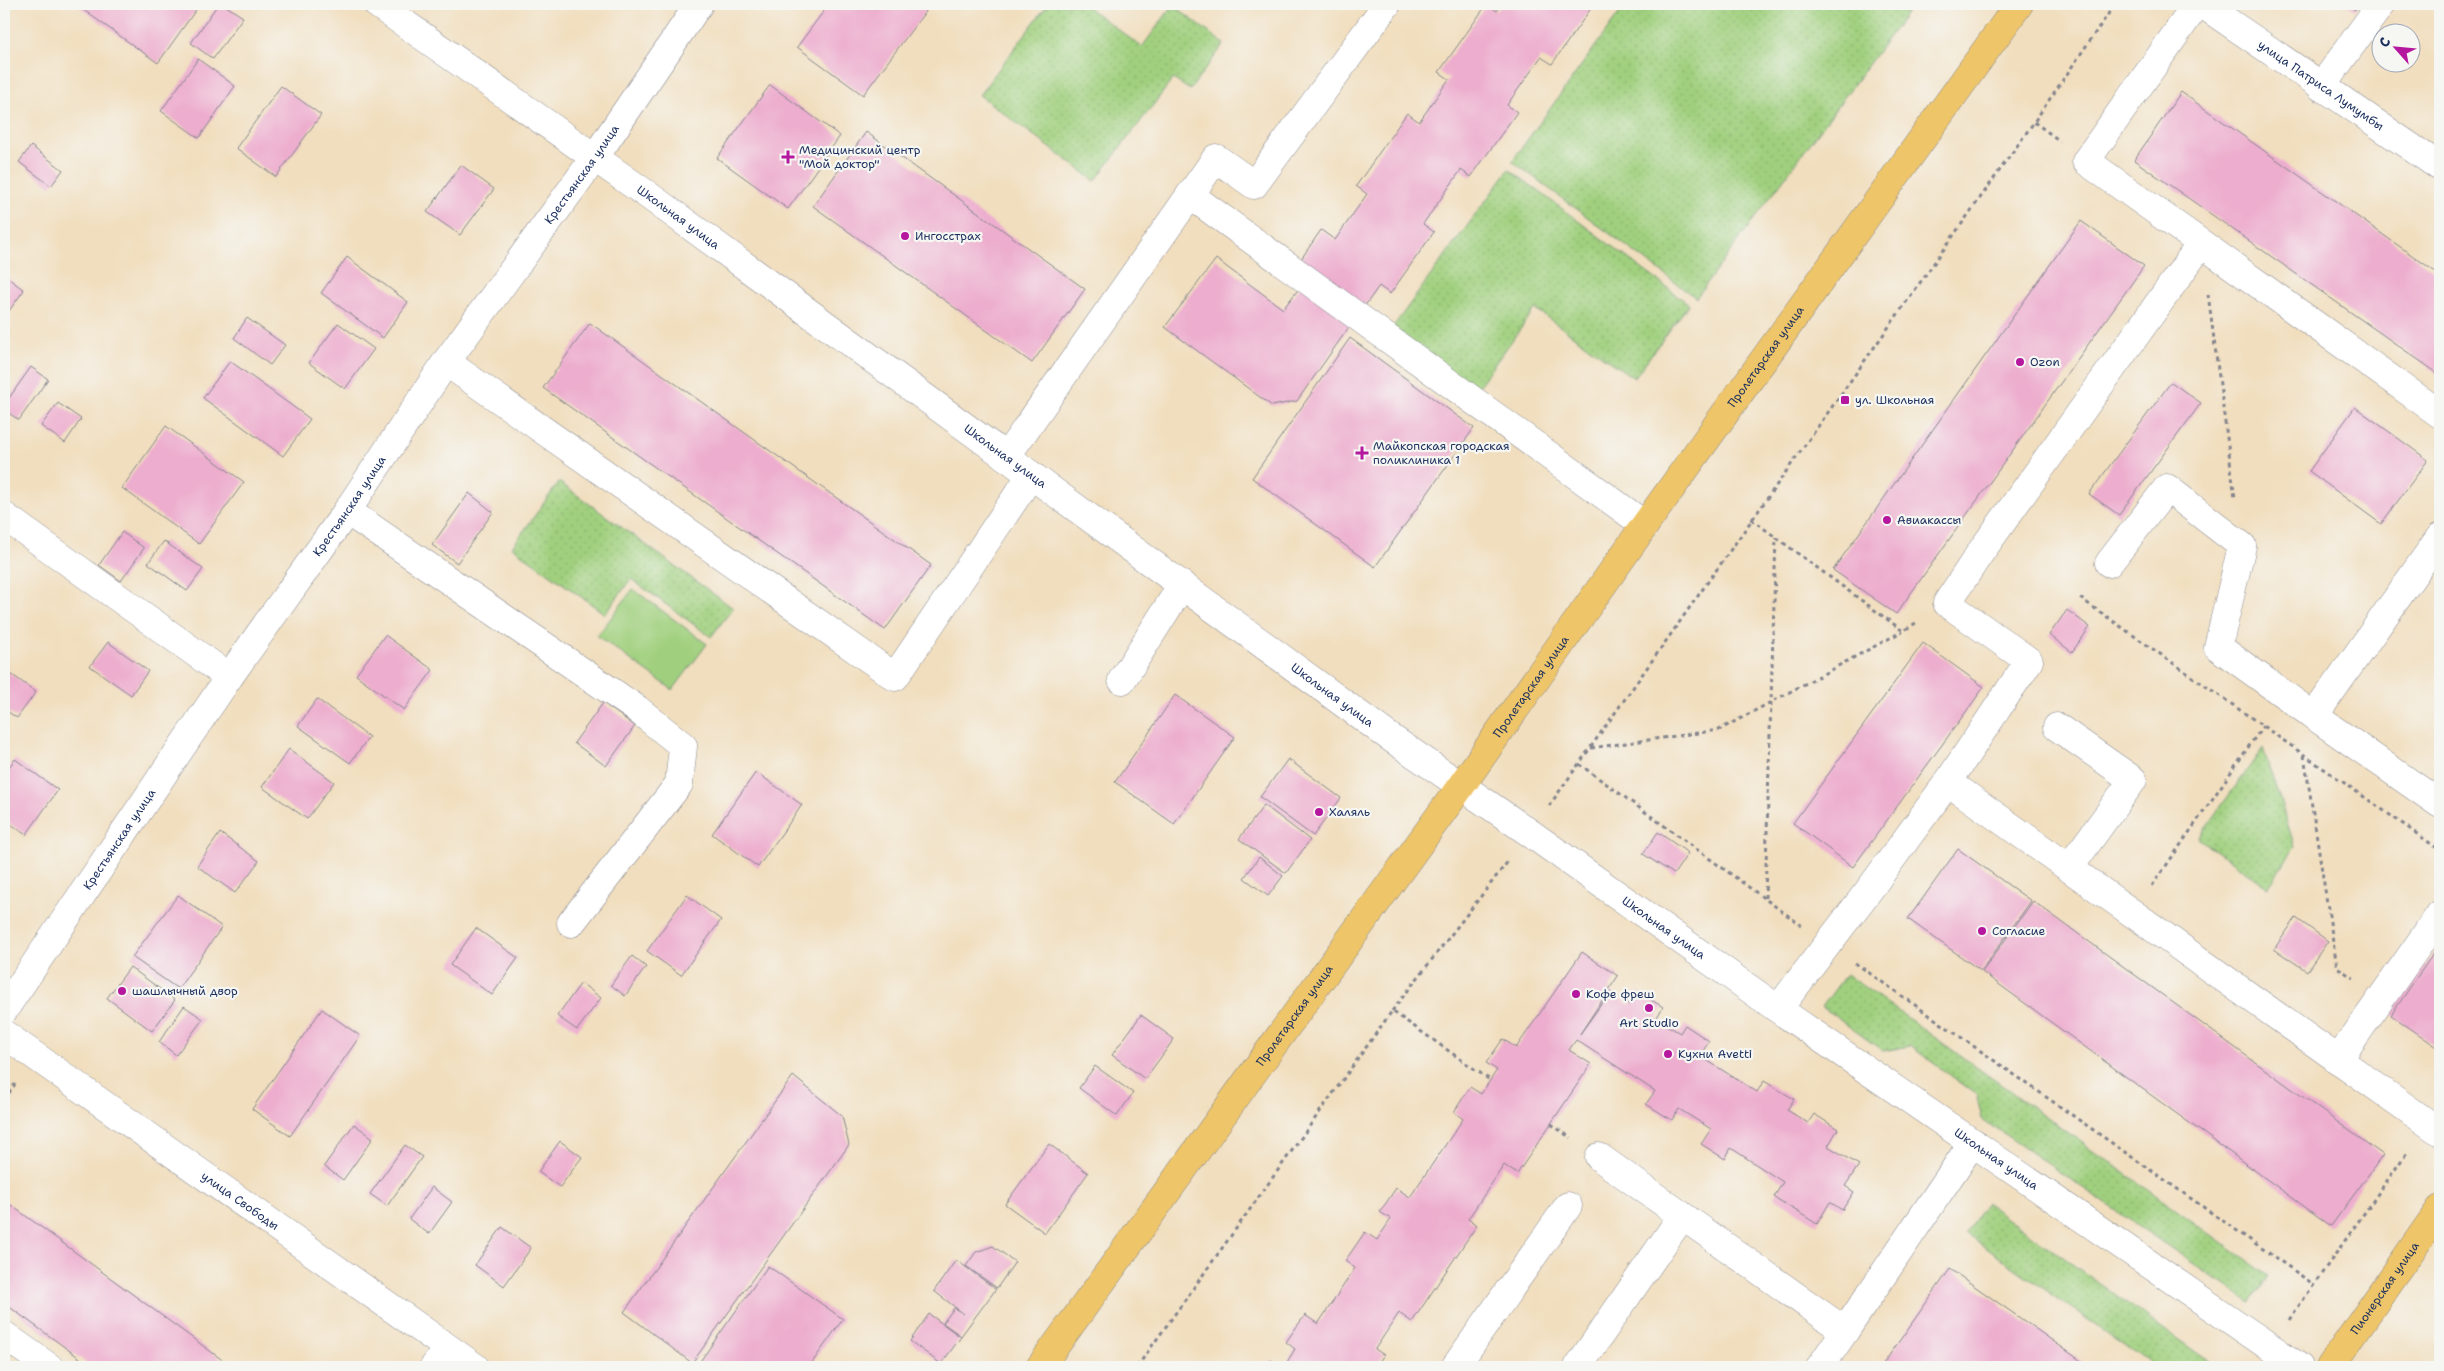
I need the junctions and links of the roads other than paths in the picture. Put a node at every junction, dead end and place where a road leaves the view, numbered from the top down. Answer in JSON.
{"nodes":[{"id":1,"x":377,"y":4,"type":"edge"},
{"id":2,"x":699,"y":4,"type":"edge"},
{"id":3,"x":1387,"y":4,"type":"edge"},
{"id":4,"x":2019,"y":4,"type":"edge"},
{"id":5,"x":2198,"y":4,"type":"edge"},
{"id":6,"x":2202,"y":4,"type":"edge"},
{"id":7,"x":2381,"y":4,"type":"edge"},
{"id":8,"x":2321,"y":87,"type":"junction"},
{"id":9,"x":594,"y":157,"type":"junction"},
{"id":10,"x":2440,"y":167,"type":"edge"},
{"id":11,"x":1190,"y":195,"type":"junction"},
{"id":12,"x":2201,"y":244,"type":"junction"},
{"id":13,"x":446,"y":362,"type":"junction"},
{"id":14,"x":2440,"y":414,"type":"edge"},
{"id":15,"x":1006,"y":456,"type":"junction"},
{"id":16,"x":1031,"y":475,"type":"junction"},
{"id":17,"x":347,"y":511,"type":"junction"},
{"id":18,"x":4,"y":516,"type":"edge"},
{"id":19,"x":1645,"y":525,"type":"junction"},
{"id":20,"x":2440,"y":537,"type":"edge"},
{"id":21,"x":2110,"y":564,"type":"dead end"},
{"id":22,"x":1182,"y":585,"type":"junction"},
{"id":23,"x":229,"y":677,"type":"junction"},
{"id":24,"x":1122,"y":680,"type":"dead end"},
{"id":25,"x":2314,"y":716,"type":"junction"},
{"id":26,"x":2057,"y":727,"type":"dead end"},
{"id":27,"x":1948,"y":782,"type":"junction"},
{"id":28,"x":1461,"y":786,"type":"junction"},
{"id":29,"x":2440,"y":804,"type":"edge"},
{"id":30,"x":2069,"y":868,"type":"junction"},
{"id":31,"x":2440,"y":914,"type":"edge"},
{"id":32,"x":570,"y":923,"type":"dead end"},
{"id":33,"x":1778,"y":1008,"type":"junction"},
{"id":34,"x":4,"y":1010,"type":"edge"},
{"id":35,"x":4,"y":1034,"type":"edge"},
{"id":36,"x":2338,"y":1060,"type":"junction"},
{"id":37,"x":2440,"y":1132,"type":"edge"},
{"id":38,"x":1973,"y":1142,"type":"junction"},
{"id":39,"x":1599,"y":1157,"type":"dead end"},
{"id":40,"x":1568,"y":1206,"type":"dead end"},
{"id":41,"x":2440,"y":1209,"type":"edge"},
{"id":42,"x":1682,"y":1216,"type":"junction"},
{"id":43,"x":1845,"y":1331,"type":"junction"},
{"id":44,"x":4,"y":1335,"type":"edge"},
{"id":45,"x":440,"y":1358,"type":"edge"},
{"id":46,"x":48,"y":1367,"type":"edge"},
{"id":47,"x":475,"y":1367,"type":"edge"},
{"id":48,"x":1040,"y":1367,"type":"edge"},
{"id":49,"x":1455,"y":1367,"type":"edge"},
{"id":50,"x":1578,"y":1367,"type":"edge"},
{"id":51,"x":1820,"y":1367,"type":"edge"},
{"id":52,"x":2299,"y":1367,"type":"edge"},
{"id":53,"x":2330,"y":1367,"type":"edge"}],
"edges":[{"from":1,"to":9,"type":"street","name":"Школьная улица"},
{"from":2,"to":9,"type":"street","name":"Крестьянская улица"},
{"from":3,"to":11,"type":"street"},
{"from":4,"to":19,"type":"main road","name":"Пролетарская улица"},
{"from":5,"to":12,"type":"street"},
{"from":6,"to":8,"type":"street","name":"улица Патриса Лумумбы"},
{"from":7,"to":8,"type":"street"},
{"from":8,"to":10,"type":"street","name":"улица Патриса Лумумбы"},
{"from":9,"to":13,"type":"street","name":"Крестьянская улица"},
{"from":9,"to":15,"type":"street","name":"Школьная улица"},
{"from":11,"to":15,"type":"street"},
{"from":11,"to":19,"type":"street"},
{"from":12,"to":14,"type":"street"},
{"from":12,"to":27,"type":"street"},
{"from":13,"to":16,"type":"street"},
{"from":13,"to":17,"type":"street","name":"Крестьянская улица"},
{"from":15,"to":16,"type":"street","name":"Школьная улица"},
{"from":16,"to":22,"type":"street","name":"Школьная улица"},
{"from":17,"to":23,"type":"street","name":"Крестьянская улица"},
{"from":17,"to":32,"type":"street"},
{"from":18,"to":23,"type":"street"},
{"from":19,"to":28,"type":"main road","name":"Пролетарская улица"},
{"from":20,"to":25,"type":"street"},
{"from":21,"to":25,"type":"street"},
{"from":22,"to":24,"type":"street"},
{"from":22,"to":28,"type":"street","name":"Школьная улица"},
{"from":23,"to":34,"type":"street","name":"Крестьянская улица"},
{"from":25,"to":29,"type":"street"},
{"from":26,"to":30,"type":"street"},
{"from":27,"to":30,"type":"street"},
{"from":27,"to":33,"type":"street"},
{"from":28,"to":33,"type":"street","name":"Школьная улица"},
{"from":28,"to":48,"type":"main road","name":"Пролетарская улица"},
{"from":30,"to":36,"type":"street"},
{"from":31,"to":36,"type":"street"},
{"from":33,"to":38,"type":"street","name":"Школьная улица"},
{"from":35,"to":45,"type":"street","name":"улица Свободы"},
{"from":36,"to":37,"type":"street"},
{"from":38,"to":43,"type":"street"},
{"from":38,"to":52,"type":"street","name":"Школьная улица"},
{"from":39,"to":42,"type":"street"},
{"from":40,"to":49,"type":"street"},
{"from":41,"to":53,"type":"main road","name":"Пионерская улица"},
{"from":42,"to":43,"type":"street"},
{"from":42,"to":50,"type":"street"},
{"from":43,"to":51,"type":"street"},
{"from":44,"to":46,"type":"street"},
{"from":45,"to":47,"type":"street","name":"улица Свободы"}]}
